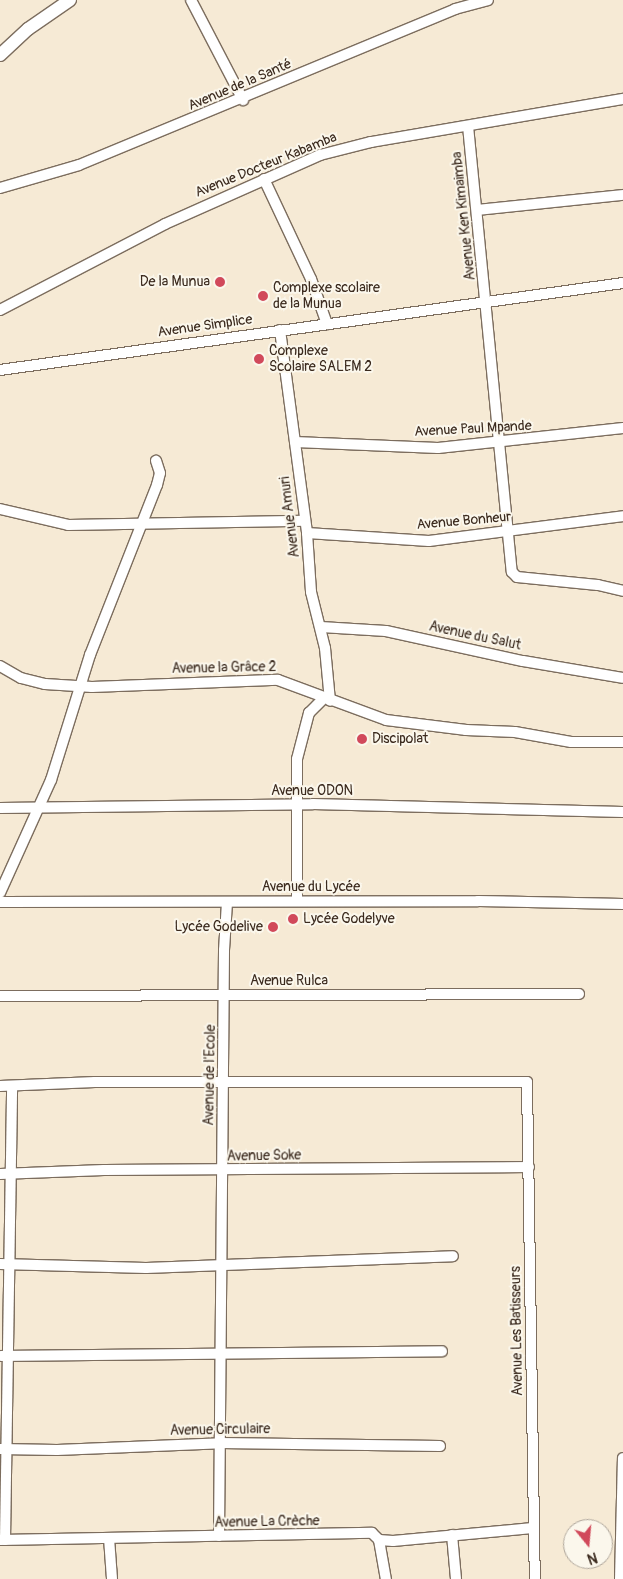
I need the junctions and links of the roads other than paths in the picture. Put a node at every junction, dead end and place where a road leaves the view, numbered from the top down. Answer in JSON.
{"nodes":[{"id":1,"x":70,"y":0,"type":"edge"},
{"id":2,"x":191,"y":0,"type":"edge"},
{"id":3,"x":488,"y":0,"type":"edge"},
{"id":4,"x":0,"y":55,"type":"edge"},
{"id":5,"x":623,"y":99,"type":"edge"},
{"id":6,"x":243,"y":100,"type":"junction"},
{"id":7,"x":468,"y":126,"type":"junction"},
{"id":8,"x":264,"y":179,"type":"junction"},
{"id":9,"x":0,"y":188,"type":"edge"},
{"id":10,"x":623,"y":194,"type":"edge"},
{"id":11,"x":477,"y":210,"type":"junction"},
{"id":12,"x":623,"y":283,"type":"edge"},
{"id":13,"x":488,"y":303,"type":"junction"},
{"id":14,"x":0,"y":310,"type":"edge"},
{"id":15,"x":327,"y":324,"type":"junction"},
{"id":16,"x":280,"y":330,"type":"junction"},
{"id":17,"x":0,"y":370,"type":"edge"},
{"id":18,"x":623,"y":428,"type":"edge"},
{"id":19,"x":295,"y":442,"type":"junction"},
{"id":20,"x":500,"y":442,"type":"junction"},
{"id":21,"x":156,"y":461,"type":"dead end"},
{"id":22,"x":0,"y":509,"type":"edge"},
{"id":23,"x":623,"y":516,"type":"edge"},
{"id":24,"x":305,"y":521,"type":"junction"},
{"id":25,"x":144,"y":522,"type":"junction"},
{"id":26,"x":507,"y":532,"type":"junction"},
{"id":27,"x":307,"y":533,"type":"junction"},
{"id":28,"x":623,"y":591,"type":"edge"},
{"id":29,"x":321,"y":627,"type":"junction"},
{"id":30,"x":0,"y":666,"type":"edge"},
{"id":31,"x":623,"y":678,"type":"edge"},
{"id":32,"x":80,"y":686,"type":"junction"},
{"id":33,"x":326,"y":700,"type":"junction"},
{"id":34,"x":623,"y":742,"type":"edge"},
{"id":35,"x":297,"y":805,"type":"junction"},
{"id":36,"x":0,"y":808,"type":"edge"},
{"id":37,"x":38,"y":808,"type":"junction"},
{"id":38,"x":623,"y":812,"type":"edge"},
{"id":39,"x":0,"y":893,"type":"edge"},
{"id":40,"x":297,"y":901,"type":"junction"},
{"id":41,"x":0,"y":902,"type":"edge"},
{"id":42,"x":227,"y":902,"type":"junction"},
{"id":43,"x":623,"y":904,"type":"edge"},
{"id":44,"x":579,"y":994,"type":"dead end"},
{"id":45,"x":224,"y":995,"type":"junction"},
{"id":46,"x":0,"y":996,"type":"edge"},
{"id":47,"x":225,"y":1082,"type":"junction"},
{"id":48,"x":0,"y":1086,"type":"edge"},
{"id":49,"x":12,"y":1086,"type":"junction"},
{"id":50,"x":529,"y":1167,"type":"junction"},
{"id":51,"x":222,"y":1170,"type":"junction"},
{"id":52,"x":5,"y":1174,"type":"edge"},
{"id":53,"x":453,"y":1256,"type":"dead end"},
{"id":54,"x":4,"y":1264,"type":"edge"},
{"id":55,"x":221,"y":1264,"type":"junction"},
{"id":56,"x":442,"y":1351,"type":"dead end"},
{"id":57,"x":221,"y":1354,"type":"junction"},
{"id":58,"x":3,"y":1356,"type":"edge"},
{"id":59,"x":221,"y":1443,"type":"junction"},
{"id":60,"x":440,"y":1446,"type":"dead end"},
{"id":61,"x":2,"y":1448,"type":"edge"},
{"id":62,"x":623,"y":1458,"type":"edge"},
{"id":63,"x":623,"y":1475,"type":"edge"},
{"id":64,"x":532,"y":1528,"type":"junction"},
{"id":65,"x":452,"y":1535,"type":"junction"},
{"id":66,"x":219,"y":1536,"type":"junction"},
{"id":67,"x":110,"y":1538,"type":"junction"},
{"id":68,"x":2,"y":1540,"type":"edge"},
{"id":69,"x":379,"y":1540,"type":"junction"},
{"id":70,"x":621,"y":1556,"type":"edge"},
{"id":71,"x":112,"y":1579,"type":"edge"},
{"id":72,"x":386,"y":1579,"type":"edge"},
{"id":73,"x":456,"y":1579,"type":"edge"},
{"id":74,"x":534,"y":1579,"type":"edge"},
{"id":75,"x":620,"y":1579,"type":"edge"}],
"edges":[{"from":1,"to":4,"type":"main road"},
{"from":2,"to":6,"type":"street"},
{"from":3,"to":6,"type":"street","name":"Avenue de la Santé"},
{"from":5,"to":7,"type":"street","name":"Avenue Docteur Kabamba"},
{"from":6,"to":9,"type":"street","name":"Avenue de la Santé"},
{"from":7,"to":8,"type":"street","name":"Avenue Docteur Kabamba"},
{"from":7,"to":11,"type":"street","name":"Avenue Ken Kimaimba"},
{"from":8,"to":14,"type":"street","name":"Avenue Docteur Kabamba"},
{"from":8,"to":15,"type":"street"},
{"from":10,"to":11,"type":"street"},
{"from":11,"to":13,"type":"street","name":"Avenue Ken Kimaimba"},
{"from":12,"to":13,"type":"street","name":"Avenue Simplice"},
{"from":13,"to":15,"type":"street","name":"Avenue Simplice"},
{"from":13,"to":20,"type":"street","name":"Avenue Ken Kimaimba"},
{"from":15,"to":16,"type":"street","name":"Avenue Simplice"},
{"from":16,"to":17,"type":"street","name":"Avenue Simplice"},
{"from":16,"to":19,"type":"street","name":"Avenue Amuri"},
{"from":18,"to":20,"type":"street","name":"Avenue Paul Mpande"},
{"from":19,"to":20,"type":"street","name":"Avenue Paul Mpande"},
{"from":19,"to":24,"type":"street","name":"Avenue Amuri"},
{"from":20,"to":26,"type":"street","name":"Avenue Ken Kimaimba"},
{"from":21,"to":25,"type":"street"},
{"from":22,"to":25,"type":"street"},
{"from":23,"to":26,"type":"street","name":"Avenue Bonheur"},
{"from":24,"to":25,"type":"street"},
{"from":24,"to":27,"type":"street","name":"Avenue Amuri"},
{"from":25,"to":32,"type":"street"},
{"from":26,"to":27,"type":"street","name":"Avenue Bonheur"},
{"from":26,"to":28,"type":"street","name":"Avenue Ken Kimaimba"},
{"from":27,"to":29,"type":"street","name":"Avenue Amuri"},
{"from":29,"to":31,"type":"street","name":"Avenue du Salut"},
{"from":29,"to":33,"type":"street","name":"Avenue Amuri"},
{"from":30,"to":32,"type":"street","name":"Avenue la Grâce 2"},
{"from":32,"to":33,"type":"street","name":"Avenue la Grâce 2"},
{"from":32,"to":37,"type":"street"},
{"from":33,"to":34,"type":"street","name":"Avenue la Grâce 2"},
{"from":33,"to":35,"type":"street"},
{"from":35,"to":37,"type":"street","name":"Avenue ODON"},
{"from":35,"to":38,"type":"street","name":"Avenue ODON"},
{"from":35,"to":40,"type":"street"},
{"from":36,"to":37,"type":"street","name":"Avenue ODON"},
{"from":37,"to":39,"type":"street"},
{"from":40,"to":42,"type":"street","name":"Avenue du Lycée"},
{"from":40,"to":43,"type":"street","name":"Avenue du Lycée"},
{"from":41,"to":42,"type":"street","name":"Avenue du Lycée"},
{"from":42,"to":45,"type":"street","name":"Avenue de l'Ecole"},
{"from":44,"to":45,"type":"street","name":"Avenue Rulca"},
{"from":45,"to":46,"type":"street","name":"Avenue Rulca"},
{"from":45,"to":47,"type":"street","name":"Avenue de l'Ecole"},
{"from":47,"to":49,"type":"street"},
{"from":47,"to":50,"type":"street","name":"Avenue Les Batisseurs"},
{"from":47,"to":51,"type":"street","name":"Avenue de l'Ecole"},
{"from":48,"to":49,"type":"street"},
{"from":49,"to":52,"type":"street"},
{"from":50,"to":51,"type":"street","name":"Avenue Soke"},
{"from":50,"to":64,"type":"street","name":"Avenue Les Batisseurs"},
{"from":51,"to":52,"type":"street","name":"Avenue Soke"},
{"from":51,"to":55,"type":"street","name":"Avenue de l'Ecole"},
{"from":52,"to":54,"type":"street"},
{"from":53,"to":55,"type":"street"},
{"from":54,"to":55,"type":"street"},
{"from":54,"to":58,"type":"street"},
{"from":55,"to":57,"type":"street","name":"Avenue de l'Ecole"},
{"from":56,"to":57,"type":"street"},
{"from":57,"to":58,"type":"street"},
{"from":57,"to":59,"type":"street","name":"Avenue de l'Ecole"},
{"from":58,"to":61,"type":"street"},
{"from":59,"to":60,"type":"street","name":"Avenue Circulaire"},
{"from":59,"to":61,"type":"street","name":"Avenue Circulaire"},
{"from":59,"to":66,"type":"street","name":"Avenue de l'Ecole"},
{"from":61,"to":68,"type":"street"},
{"from":62,"to":63,"type":"street"},
{"from":63,"to":70,"type":"street"},
{"from":64,"to":65,"type":"street","name":"Avenue La Crèche"},
{"from":64,"to":74,"type":"street","name":"Avenue Les Batisseurs"},
{"from":65,"to":69,"type":"street","name":"Avenue La Crèche"},
{"from":65,"to":73,"type":"street"},
{"from":66,"to":67,"type":"street","name":"Avenue La Crèche"},
{"from":66,"to":69,"type":"street","name":"Avenue La Crèche"},
{"from":67,"to":68,"type":"street","name":"Avenue La Crèche"},
{"from":67,"to":71,"type":"street"},
{"from":69,"to":72,"type":"street"},
{"from":70,"to":75,"type":"street"}]}
